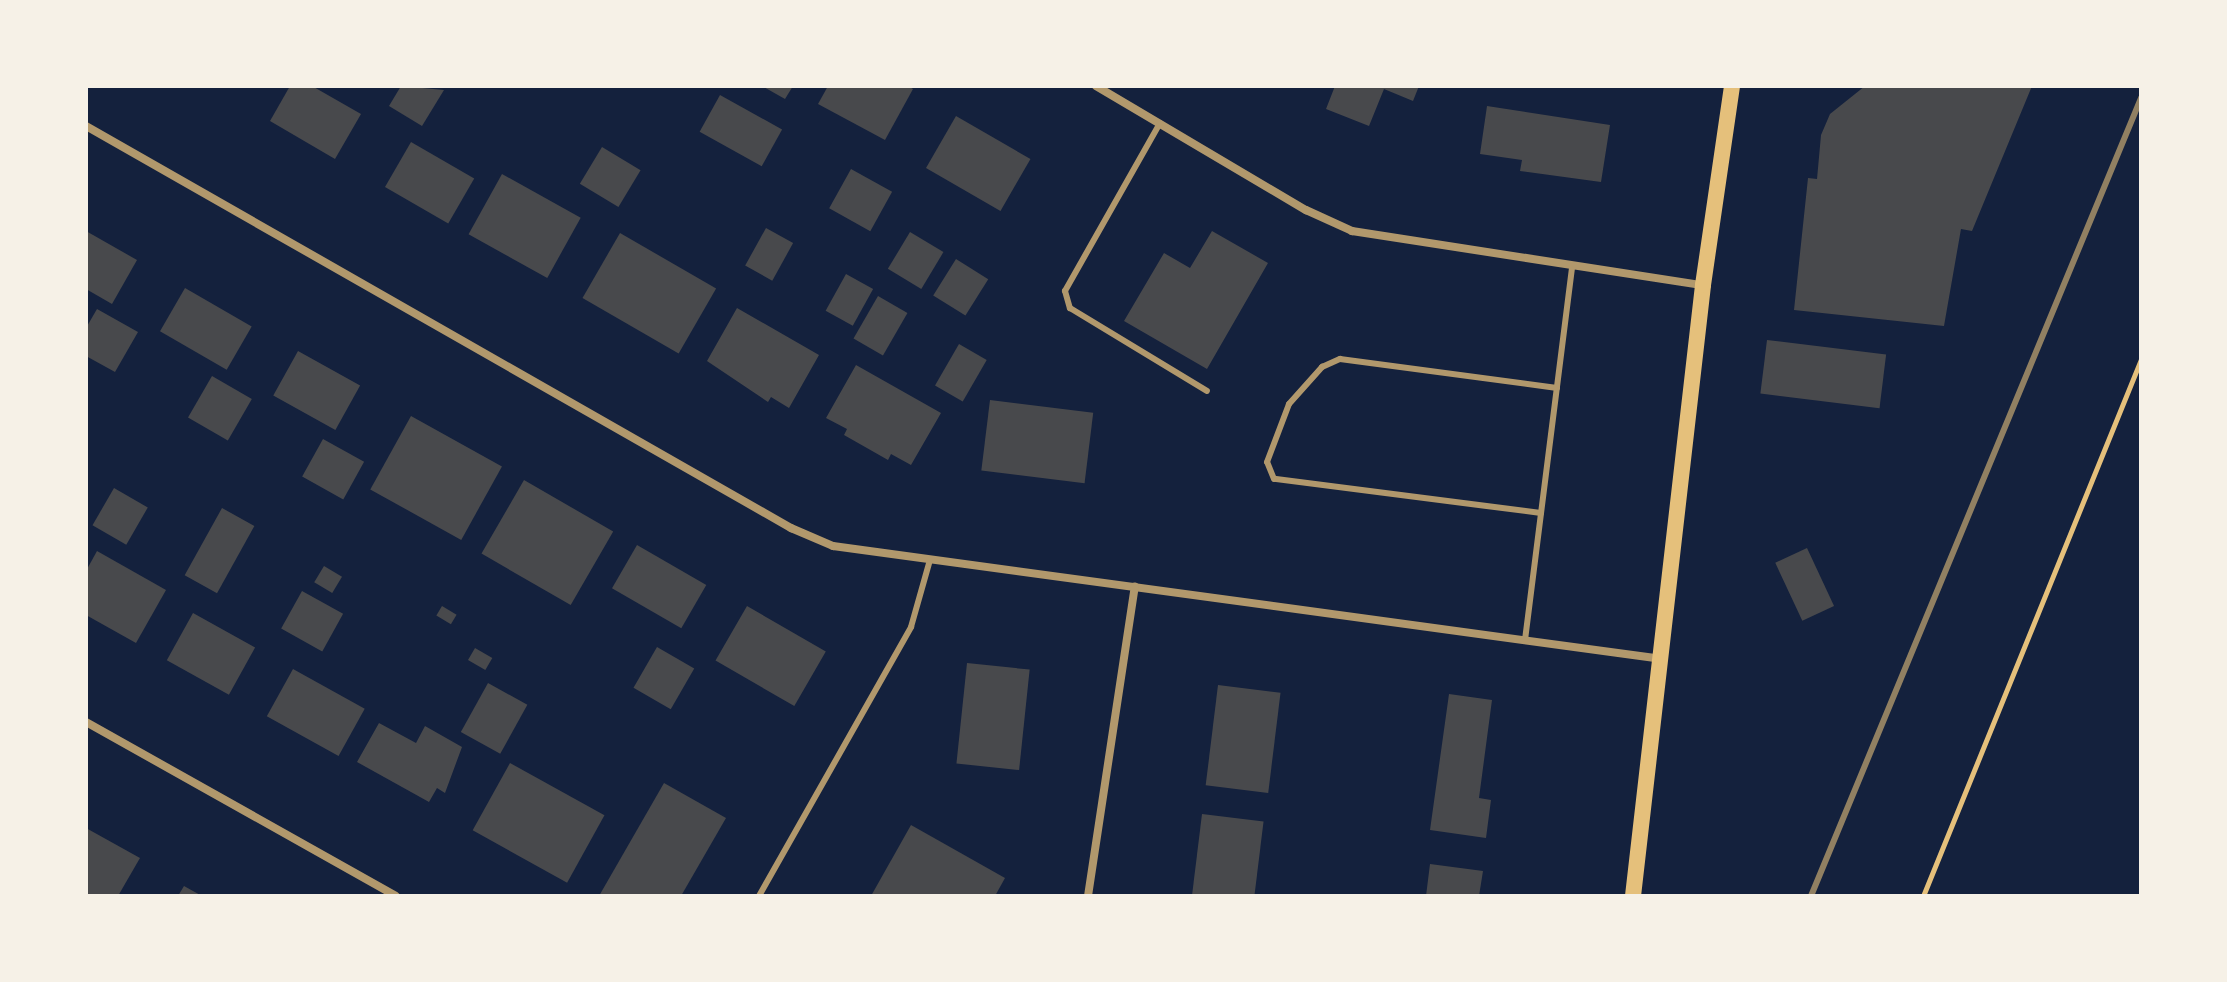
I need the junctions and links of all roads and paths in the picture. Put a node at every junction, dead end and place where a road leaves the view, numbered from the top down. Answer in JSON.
{"nodes":[{"id":1,"x":1096,"y":86,"type":"edge"},
{"id":2,"x":1732,"y":86,"type":"edge"},
{"id":3,"x":1160,"y":123,"type":"junction"},
{"id":4,"x":86,"y":126,"type":"edge"},
{"id":5,"x":1572,"y":266,"type":"junction"},
{"id":6,"x":1703,"y":285,"type":"junction"},
{"id":7,"x":2141,"y":359,"type":"edge"},
{"id":8,"x":1557,"y":388,"type":"junction"},
{"id":9,"x":1207,"y":391,"type":"dead end"},
{"id":10,"x":1541,"y":513,"type":"junction"},
{"id":11,"x":930,"y":560,"type":"junction"},
{"id":12,"x":1135,"y":587,"type":"junction"},
{"id":13,"x":1525,"y":640,"type":"junction"},
{"id":14,"x":1662,"y":659,"type":"junction"},
{"id":15,"x":86,"y":722,"type":"edge"},
{"id":16,"x":396,"y":896,"type":"edge"},
{"id":17,"x":759,"y":896,"type":"edge"},
{"id":18,"x":1088,"y":896,"type":"edge"},
{"id":19,"x":1633,"y":896,"type":"edge"},
{"id":20,"x":1923,"y":896,"type":"edge"}],
"edges":[{"from":1,"to":3,"type":"street"},
{"from":2,"to":6,"type":"main road"},
{"from":3,"to":5,"type":"street"},
{"from":3,"to":9,"type":"lane"},
{"from":4,"to":11,"type":"street"},
{"from":5,"to":6,"type":"street"},
{"from":5,"to":8,"type":"lane"},
{"from":6,"to":14,"type":"main road"},
{"from":7,"to":20,"type":"path"},
{"from":8,"to":10,"type":"lane"},
{"from":8,"to":10,"type":"lane"},
{"from":10,"to":13,"type":"lane"},
{"from":11,"to":12,"type":"street"},
{"from":11,"to":17,"type":"lane"},
{"from":12,"to":13,"type":"street"},
{"from":12,"to":18,"type":"street"},
{"from":13,"to":14,"type":"street"},
{"from":14,"to":19,"type":"main road"},
{"from":15,"to":16,"type":"street"}]}
